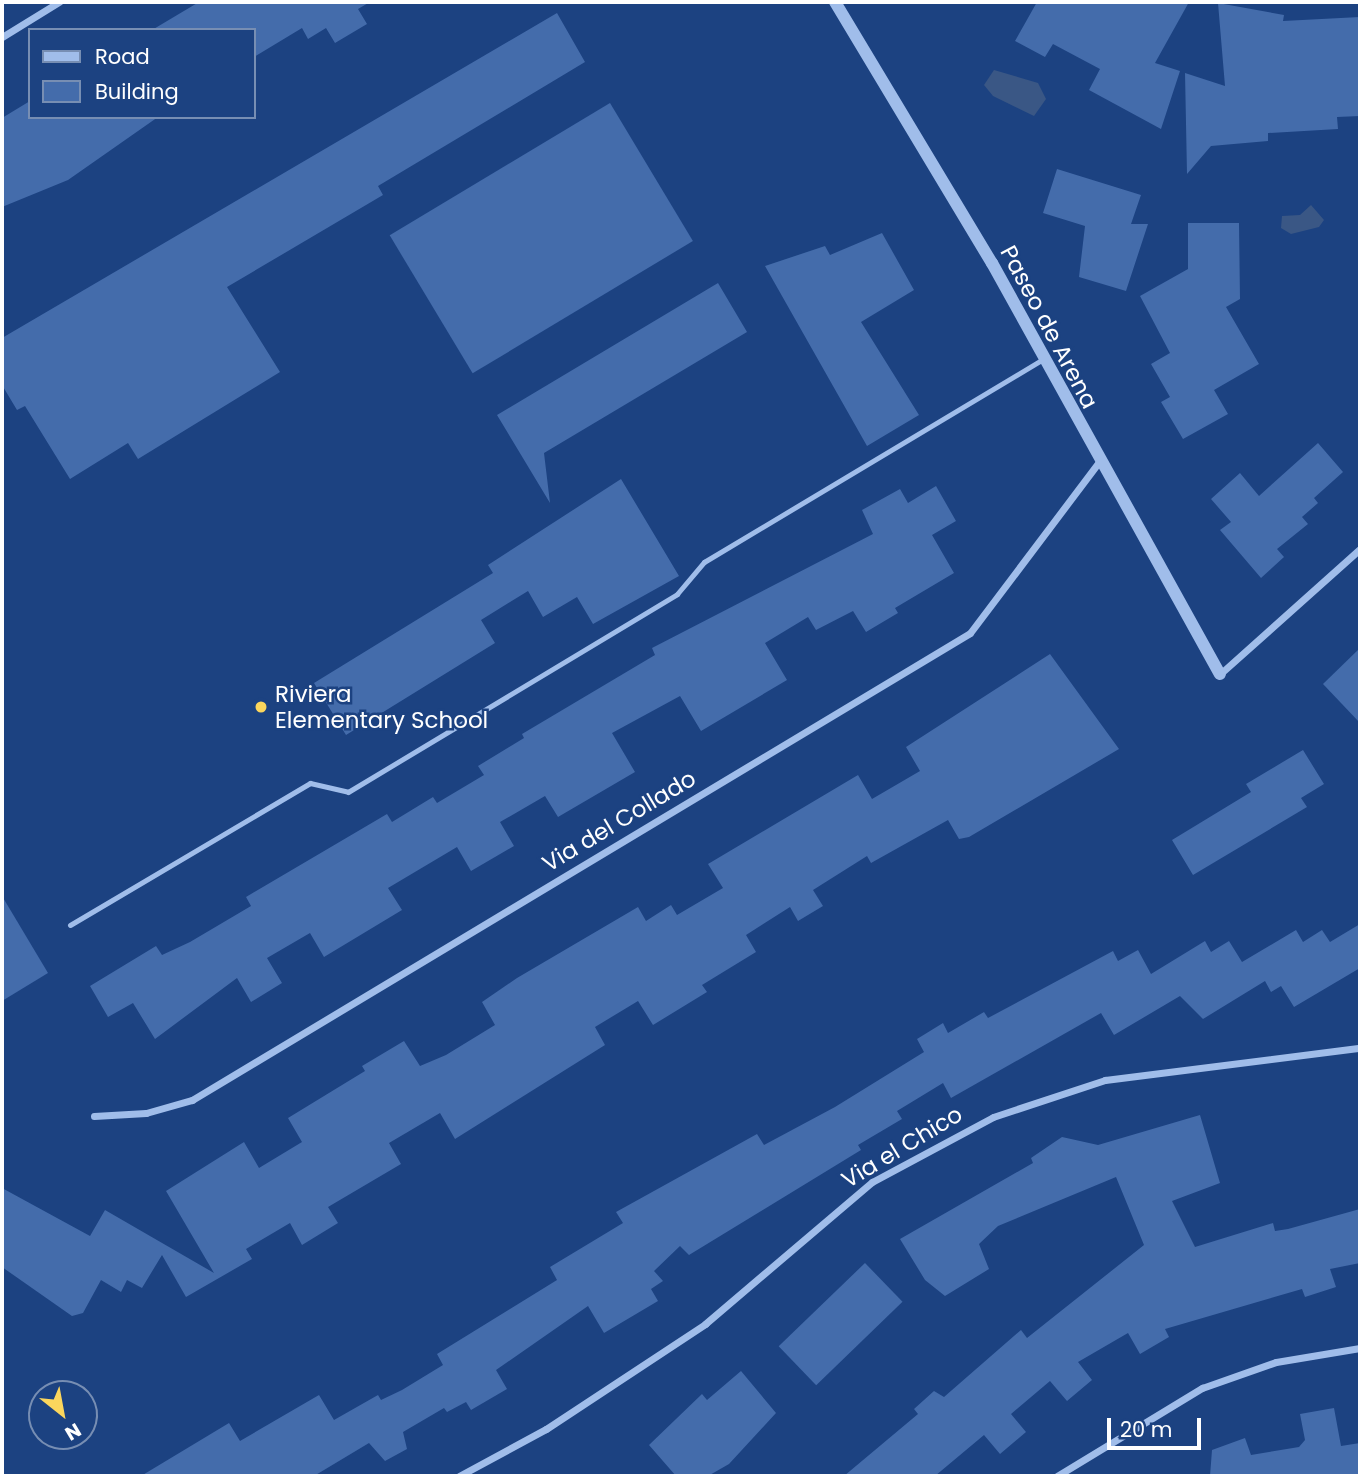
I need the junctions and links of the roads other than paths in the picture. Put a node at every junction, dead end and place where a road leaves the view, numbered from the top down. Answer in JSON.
{"nodes":[{"id":1,"x":59,"y":2,"type":"edge"},
{"id":2,"x":835,"y":2,"type":"edge"},
{"id":3,"x":2,"y":37,"type":"edge"},
{"id":4,"x":1043,"y":359,"type":"junction"},
{"id":5,"x":1098,"y":463,"type":"junction"},
{"id":6,"x":1360,"y":549,"type":"edge"},
{"id":7,"x":1220,"y":674,"type":"joint"},
{"id":8,"x":71,"y":925,"type":"dead end"},
{"id":9,"x":1360,"y":1048,"type":"edge"},
{"id":10,"x":94,"y":1116,"type":"dead end"},
{"id":11,"x":1360,"y":1348,"type":"edge"},
{"id":12,"x":459,"y":1476,"type":"edge"},
{"id":13,"x":1057,"y":1476,"type":"edge"}],
"edges":[{"from":1,"to":3,"type":"street"},
{"from":2,"to":4,"type":"street","name":"Paseo de Arena"},
{"from":4,"to":5,"type":"street","name":"Paseo de Arena"},
{"from":4,"to":8,"type":"lane"},
{"from":5,"to":7,"type":"street","name":"Paseo de Arena"},
{"from":5,"to":10,"type":"street","name":"Via del Collado"},
{"from":6,"to":7,"type":"street"},
{"from":9,"to":12,"type":"street","name":"Via el Chico"},
{"from":11,"to":13,"type":"street"}]}
